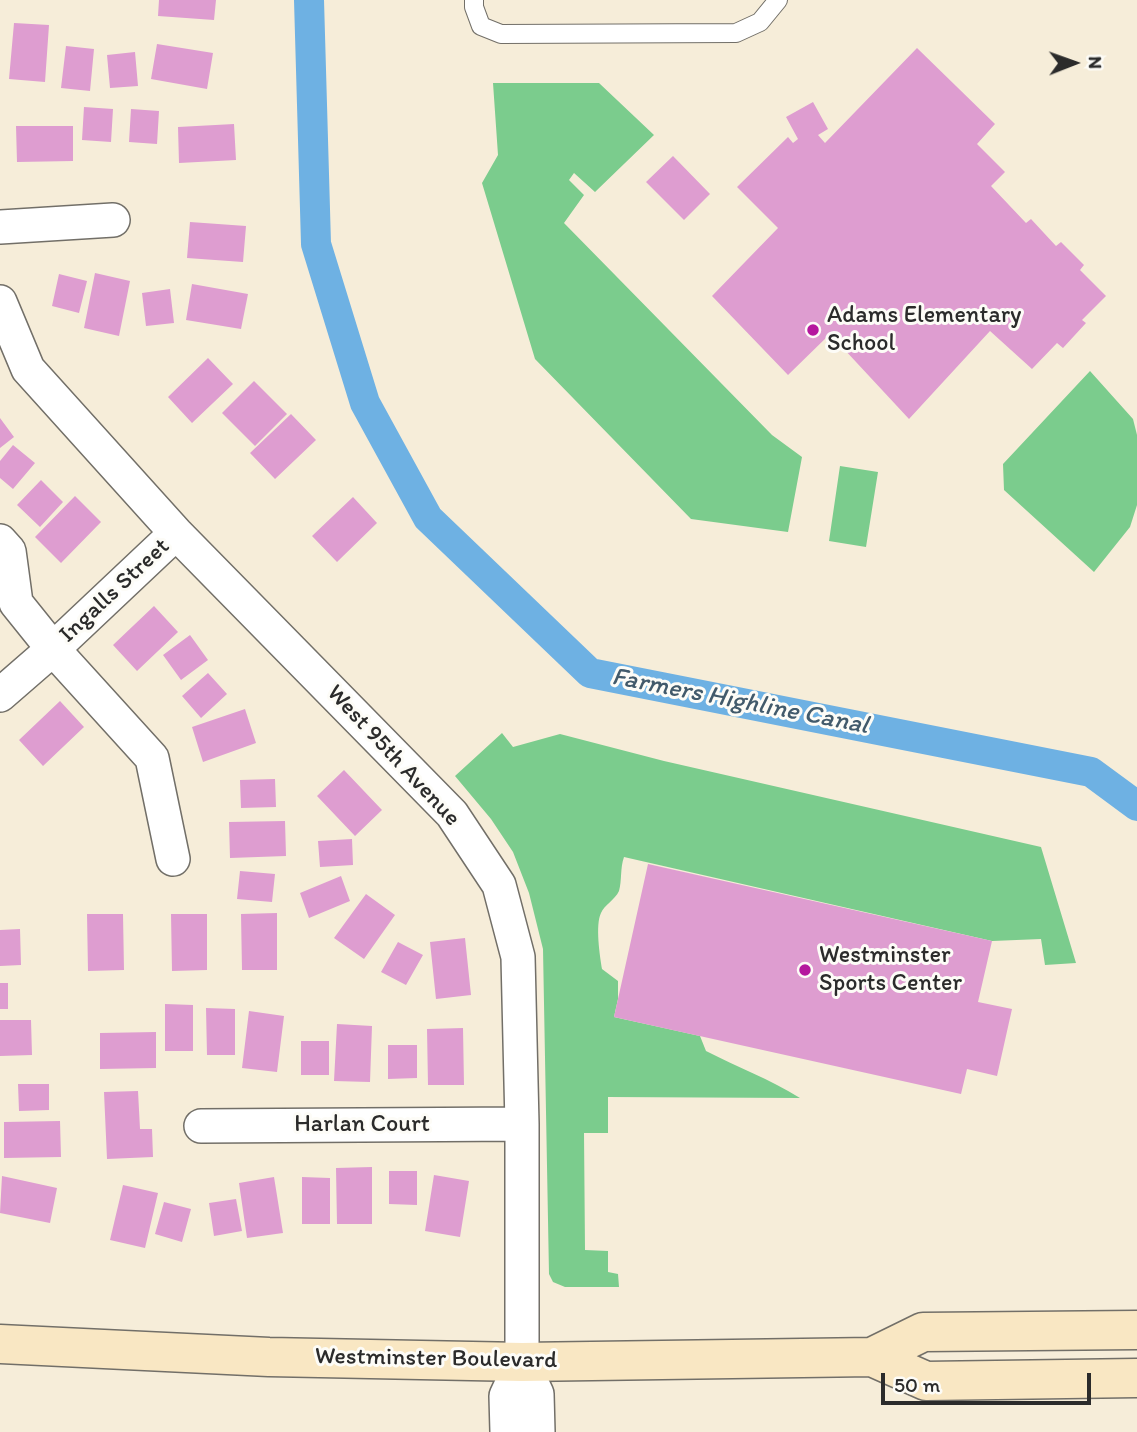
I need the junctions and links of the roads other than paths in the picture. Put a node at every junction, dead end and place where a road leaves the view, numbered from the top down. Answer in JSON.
{"nodes":[{"id":1,"x":474,"y":0,"type":"edge"},
{"id":2,"x":778,"y":0,"type":"edge"},
{"id":3,"x":113,"y":220,"type":"dead end"},
{"id":4,"x":0,"y":227,"type":"edge"},
{"id":5,"x":0,"y":302,"type":"edge"},
{"id":6,"x":176,"y":533,"type":"junction"},
{"id":7,"x":0,"y":541,"type":"edge"},
{"id":8,"x":8,"y":600,"type":"edge"},
{"id":9,"x":53,"y":649,"type":"junction"},
{"id":10,"x":0,"y":695,"type":"edge"},
{"id":11,"x":173,"y":859,"type":"dead end"},
{"id":12,"x":522,"y":1124,"type":"junction"},
{"id":13,"x":201,"y":1126,"type":"dead end"},
{"id":14,"x":1137,"y":1330,"type":"edge"},
{"id":15,"x":0,"y":1344,"type":"edge"},
{"id":16,"x":872,"y":1357,"type":"junction"},
{"id":17,"x":522,"y":1362,"type":"junction"},
{"id":18,"x":1137,"y":1378,"type":"edge"},
{"id":19,"x":507,"y":1432,"type":"edge"},
{"id":20,"x":538,"y":1432,"type":"edge"}],
"edges":[{"from":1,"to":2,"type":"lane"},
{"from":3,"to":4,"type":"street"},
{"from":5,"to":6,"type":"street","name":"West 95th Avenue"},
{"from":6,"to":9,"type":"street","name":"Ingalls Street"},
{"from":6,"to":12,"type":"street","name":"West 95th Avenue"},
{"from":7,"to":8,"type":"street","name":"Ingalls Street"},
{"from":8,"to":9,"type":"street","name":"Ingalls Street"},
{"from":9,"to":10,"type":"street","name":"Ingalls Street"},
{"from":9,"to":11,"type":"street","name":"Ingalls Street"},
{"from":12,"to":13,"type":"street","name":"Harlan Court"},
{"from":12,"to":17,"type":"street","name":"West 95th Avenue"},
{"from":14,"to":16,"type":"street","name":"Westminster Boulevard"},
{"from":15,"to":17,"type":"street","name":"Westminster Boulevard"},
{"from":16,"to":17,"type":"street","name":"Westminster Boulevard"},
{"from":16,"to":18,"type":"street","name":"Westminster Boulevard"},
{"from":17,"to":19,"type":"street","name":"West 95th Avenue"},
{"from":17,"to":20,"type":"street","name":"West 95th Avenue"}]}
